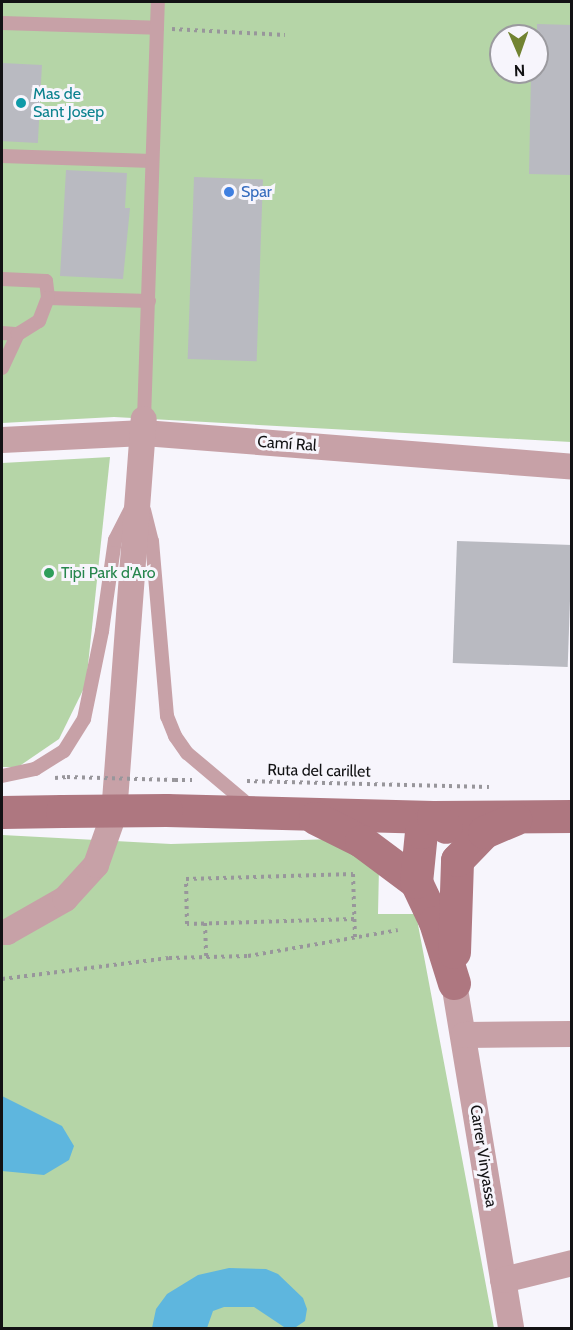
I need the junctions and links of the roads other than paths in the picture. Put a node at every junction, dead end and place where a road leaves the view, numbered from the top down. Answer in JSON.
{"nodes":[{"id":1,"x":158,"y":2,"type":"edge"},
{"id":2,"x":2,"y":23,"type":"edge"},
{"id":3,"x":157,"y":28,"type":"junction"},
{"id":4,"x":2,"y":156,"type":"edge"},
{"id":5,"x":153,"y":161,"type":"junction"},
{"id":6,"x":2,"y":279,"type":"edge"},
{"id":7,"x":48,"y":298,"type":"junction"},
{"id":8,"x":149,"y":301,"type":"junction"},
{"id":9,"x":2,"y":333,"type":"edge"},
{"id":10,"x":18,"y":334,"type":"junction"},
{"id":11,"x":3,"y":362,"type":"edge"},
{"id":12,"x":144,"y":426,"type":"junction"},
{"id":13,"x":2,"y":440,"type":"edge"},
{"id":14,"x":572,"y":467,"type":"edge"},
{"id":15,"x":139,"y":490,"type":"junction"},
{"id":16,"x":2,"y":776,"type":"edge"},
{"id":17,"x":2,"y":812,"type":"edge"},
{"id":18,"x":259,"y":813,"type":"junction"},
{"id":19,"x":305,"y":814,"type":"junction"},
{"id":20,"x":522,"y":816,"type":"junction"},
{"id":21,"x":572,"y":816,"type":"edge"},
{"id":22,"x":433,"y":817,"type":"junction"},
{"id":23,"x":457,"y":860,"type":"junction"},
{"id":24,"x":416,"y":882,"type":"junction"},
{"id":25,"x":2,"y":932,"type":"edge"},
{"id":26,"x":454,"y":984,"type":"junction"},
{"id":27,"x":572,"y":1034,"type":"edge"},
{"id":28,"x":464,"y":1035,"type":"junction"},
{"id":29,"x":572,"y":1263,"type":"edge"},
{"id":30,"x":503,"y":1280,"type":"junction"},
{"id":31,"x":511,"y":1329,"type":"edge"}],
"edges":[{"from":1,"to":3,"type":"lane"},
{"from":2,"to":3,"type":"lane"},
{"from":3,"to":5,"type":"lane"},
{"from":4,"to":5,"type":"lane"},
{"from":5,"to":8,"type":"lane"},
{"from":6,"to":7,"type":"lane"},
{"from":7,"to":8,"type":"lane"},
{"from":7,"to":10,"type":"lane"},
{"from":8,"to":12,"type":"lane"},
{"from":9,"to":10,"type":"lane"},
{"from":10,"to":11,"type":"lane"},
{"from":12,"to":13,"type":"street","name":"Camí Ral"},
{"from":12,"to":14,"type":"street","name":"Camí Ral"},
{"from":12,"to":15,"type":"street"},
{"from":15,"to":16,"type":"lane"},
{"from":15,"to":18,"type":"lane"},
{"from":15,"to":25,"type":"street"},
{"from":17,"to":18,"type":"street","bridge":true},
{"from":18,"to":19,"type":"street"},
{"from":19,"to":22,"type":"street"},
{"from":19,"to":24,"type":"street"},
{"from":20,"to":21,"type":"street"},
{"from":20,"to":22,"type":"street"},
{"from":20,"to":23,"type":"street"},
{"from":22,"to":23,"type":"street"},
{"from":22,"to":24,"type":"street"},
{"from":23,"to":26,"type":"street"},
{"from":24,"to":26,"type":"street"},
{"from":26,"to":28,"type":"street","name":"Carrer Vinyassa"},
{"from":27,"to":28,"type":"street"},
{"from":28,"to":30,"type":"street","name":"Carrer Vinyassa"},
{"from":29,"to":30,"type":"street"},
{"from":30,"to":31,"type":"street","name":"Carrer Vinyassa"}]}
